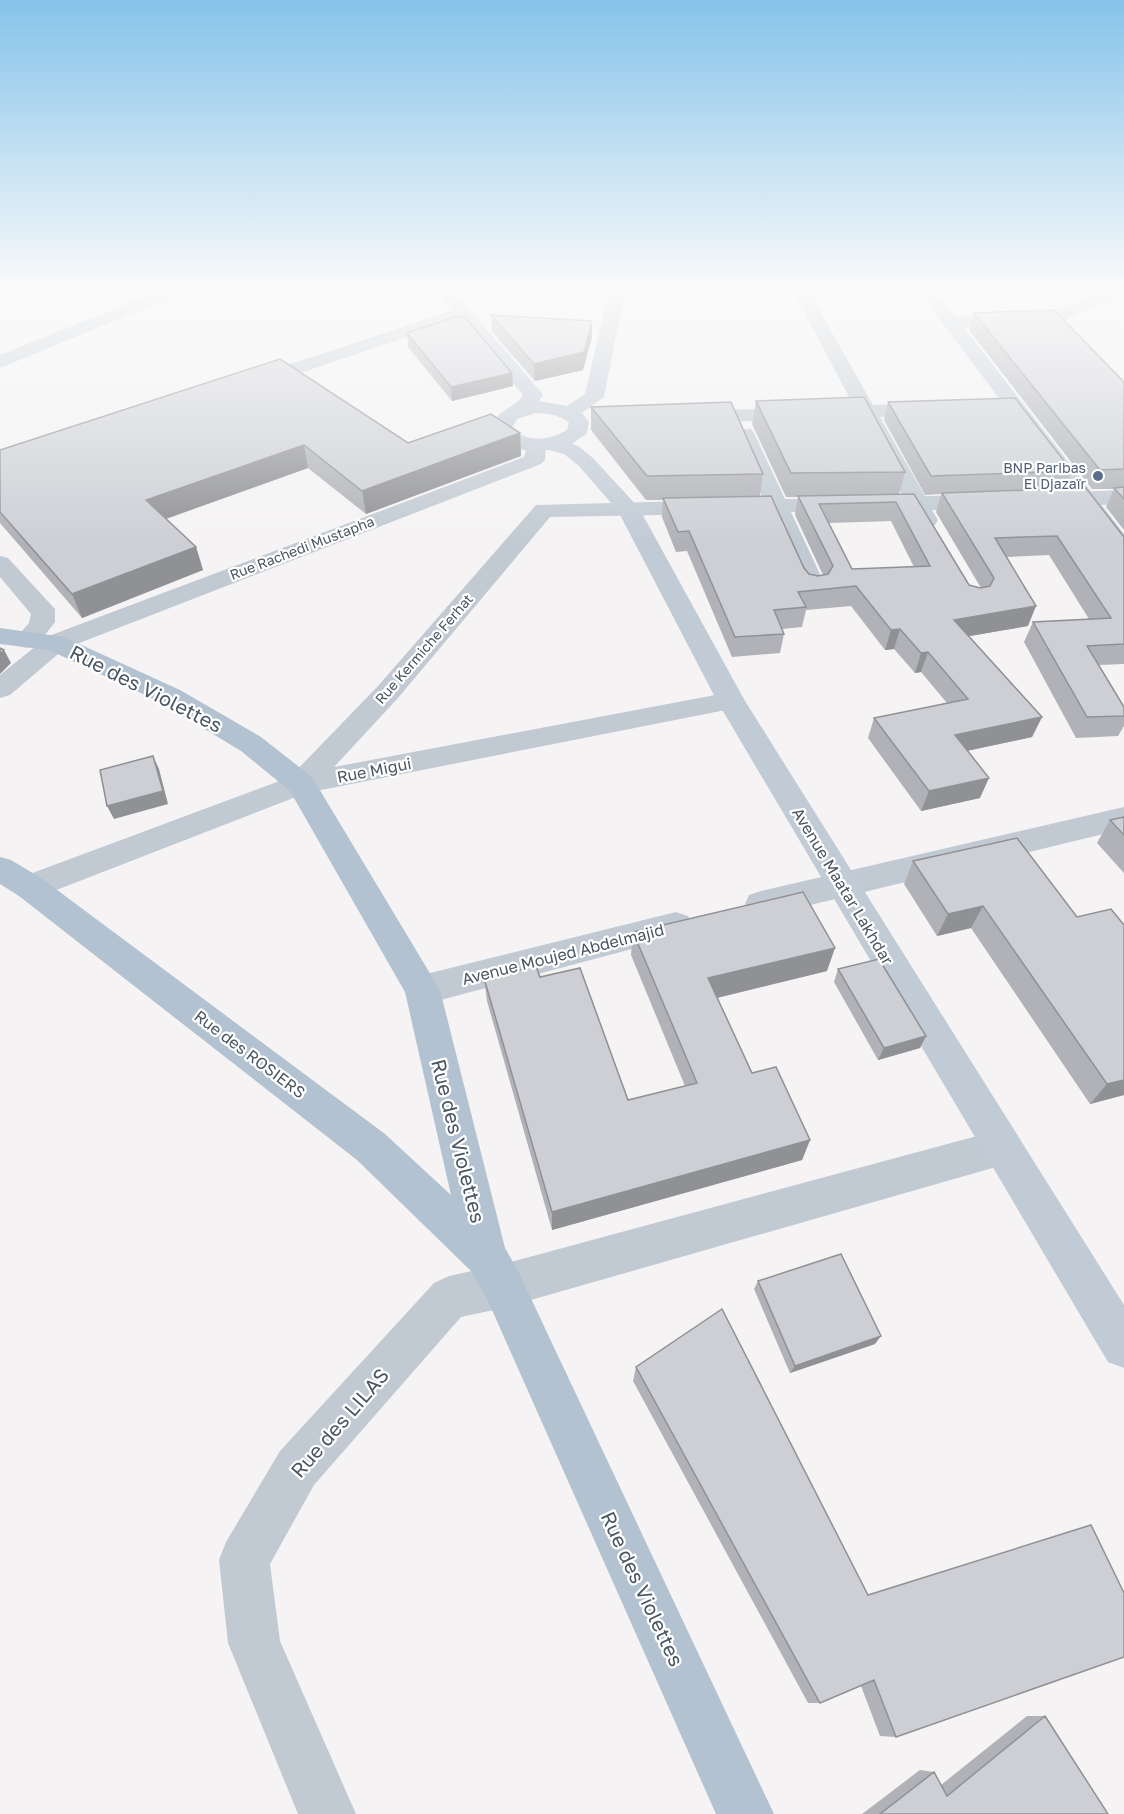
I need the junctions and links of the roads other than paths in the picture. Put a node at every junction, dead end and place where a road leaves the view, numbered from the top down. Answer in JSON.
{"nodes":[{"id":1,"x":277,"y":375,"type":"edge"},
{"id":2,"x":517,"y":375,"type":"edge"},
{"id":3,"x":599,"y":375,"type":"edge"},
{"id":4,"x":846,"y":375,"type":"edge"},
{"id":5,"x":990,"y":375,"type":"edge"},
{"id":6,"x":237,"y":388,"type":"edge"},
{"id":7,"x":1014,"y":407,"type":"junction"},
{"id":8,"x":991,"y":408,"type":"edge"},
{"id":9,"x":524,"y":409,"type":"junction"},
{"id":10,"x":946,"y":409,"type":"edge"},
{"id":11,"x":866,"y":411,"type":"junction"},
{"id":12,"x":736,"y":416,"type":"junction"},
{"id":13,"x":574,"y":417,"type":"junction"},
{"id":14,"x":669,"y":418,"type":"edge"},
{"id":15,"x":602,"y":421,"type":"edge"},
{"id":16,"x":543,"y":444,"type":"junction"},
{"id":17,"x":1124,"y":497,"type":"edge"},
{"id":18,"x":1086,"y":499,"type":"junction"},
{"id":19,"x":1029,"y":500,"type":"edge"},
{"id":20,"x":1007,"y":501,"type":"edge"},
{"id":21,"x":917,"y":504,"type":"junction"},
{"id":22,"x":778,"y":507,"type":"junction"},
{"id":23,"x":628,"y":508,"type":"junction"},
{"id":24,"x":934,"y":533,"type":"edge"},
{"id":25,"x":1124,"y":549,"type":"edge"},
{"id":26,"x":0,"y":563,"type":"edge"},
{"id":27,"x":814,"y":587,"type":"edge"},
{"id":28,"x":27,"y":640,"type":"edge"},
{"id":29,"x":0,"y":689,"type":"edge"},
{"id":30,"x":731,"y":701,"type":"junction"},
{"id":31,"x":301,"y":784,"type":"junction"},
{"id":32,"x":1124,"y":818,"type":"edge"},
{"id":33,"x":15,"y":878,"type":"edge"},
{"id":34,"x":842,"y":883,"type":"junction"},
{"id":35,"x":422,"y":990,"type":"junction"},
{"id":36,"x":1003,"y":1147,"type":"junction"},
{"id":37,"x":495,"y":1271,"type":"junction"},
{"id":38,"x":1124,"y":1346,"type":"edge"},
{"id":39,"x":327,"y":1814,"type":"edge"},
{"id":40,"x":745,"y":1814,"type":"edge"}],
"edges":[{"from":1,"to":6,"type":"street"},
{"from":2,"to":9,"type":"main road"},
{"from":3,"to":13,"type":"main road"},
{"from":4,"to":11,"type":"street"},
{"from":5,"to":7,"type":"main road"},
{"from":7,"to":8,"type":"street"},
{"from":7,"to":18,"type":"main road"},
{"from":9,"to":13,"type":"main road"},
{"from":9,"to":16,"type":"main road","name":"Avenue Maatar Lakhdar"},
{"from":10,"to":11,"type":"street"},
{"from":11,"to":12,"type":"street"},
{"from":11,"to":21,"type":"street"},
{"from":12,"to":14,"type":"street"},
{"from":12,"to":22,"type":"street"},
{"from":13,"to":15,"type":"street"},
{"from":13,"to":16,"type":"main road"},
{"from":16,"to":23,"type":"main road","name":"Avenue Maatar Lakhdar"},
{"from":16,"to":28,"type":"street","name":"Rue Rachedi Mustapha"},
{"from":17,"to":18,"type":"street"},
{"from":18,"to":19,"type":"street"},
{"from":18,"to":25,"type":"main road"},
{"from":20,"to":21,"type":"street"},
{"from":21,"to":22,"type":"street"},
{"from":21,"to":24,"type":"street"},
{"from":22,"to":23,"type":"street"},
{"from":22,"to":27,"type":"street"},
{"from":23,"to":30,"type":"main road","name":"Avenue Maatar Lakhdar"},
{"from":23,"to":31,"type":"street","name":"Rue Kermiche Ferhat"},
{"from":26,"to":28,"type":"street"},
{"from":28,"to":29,"type":"street"},
{"from":28,"to":31,"type":"main road","name":"Rue des Violettes"},
{"from":30,"to":31,"type":"street","name":"Rue Migui"},
{"from":30,"to":34,"type":"main road","name":"Avenue Maatar Lakhdar"},
{"from":31,"to":33,"type":"street","name":"Rue Migui"},
{"from":31,"to":35,"type":"main road","name":"Rue des Violettes"},
{"from":32,"to":34,"type":"street","name":"Avenue Moujed Abdelmajid"},
{"from":33,"to":37,"type":"main road","name":"Rue des ROSIERS"},
{"from":34,"to":35,"type":"street","name":"Avenue Moujed Abdelmajid"},
{"from":34,"to":36,"type":"main road","name":"Avenue Maatar Lakhdar"},
{"from":35,"to":37,"type":"main road","name":"Rue des Violettes"},
{"from":36,"to":37,"type":"street","name":"Rue des LILAS"},
{"from":36,"to":38,"type":"main road","name":"Avenue Maatar Lakhdar"},
{"from":37,"to":39,"type":"street","name":"Rue des LILAS"},
{"from":37,"to":40,"type":"main road","name":"Rue des Violettes"}]}
